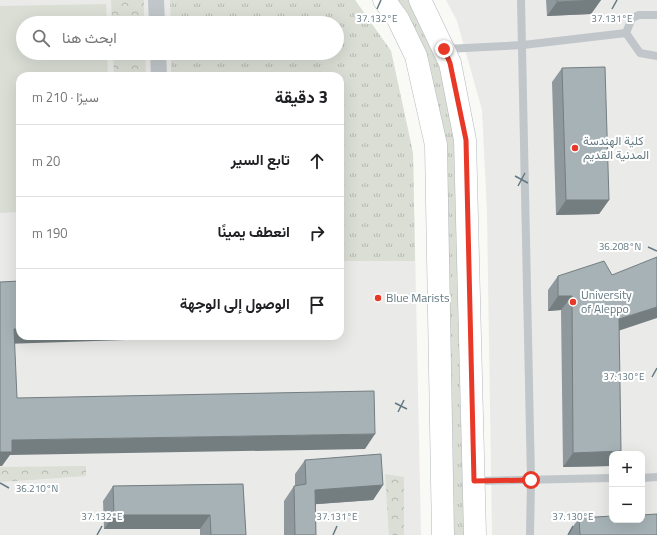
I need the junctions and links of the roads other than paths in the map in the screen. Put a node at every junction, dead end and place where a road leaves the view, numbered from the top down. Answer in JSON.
{"nodes":[{"id":1,"x":156,"y":0,"type":"edge"},
{"id":2,"x":384,"y":0,"type":"edge"},
{"id":3,"x":420,"y":0,"type":"edge"},
{"id":4,"x":521,"y":0,"type":"edge"},
{"id":5,"x":657,"y":15,"type":"edge"},
{"id":6,"x":157,"y":16,"type":"edge"},
{"id":7,"x":626,"y":34,"type":"junction"},
{"id":8,"x":523,"y":45,"type":"junction"},
{"id":9,"x":444,"y":49,"type":"junction"},
{"id":10,"x":657,"y":56,"type":"edge"},
{"id":11,"x":158,"y":60,"type":"edge"},
{"id":12,"x":159,"y":72,"type":"edge"},
{"id":13,"x":609,"y":478,"type":"edge"},
{"id":14,"x":645,"y":478,"type":"edge"},
{"id":15,"x":657,"y":478,"type":"edge"},
{"id":16,"x":531,"y":480,"type":"junction"},
{"id":17,"x":474,"y":481,"type":"junction"},
{"id":18,"x":444,"y":535,"type":"edge"},
{"id":19,"x":475,"y":535,"type":"edge"},
{"id":20,"x":530,"y":535,"type":"edge"}],
"edges":[{"from":1,"to":6,"type":"street"},
{"from":2,"to":18,"type":"main road"},
{"from":3,"to":9,"type":"main road"},
{"from":4,"to":8,"type":"lane"},
{"from":5,"to":7,"type":"lane"},
{"from":7,"to":8,"type":"lane"},
{"from":7,"to":10,"type":"lane"},
{"from":8,"to":9,"type":"lane"},
{"from":8,"to":16,"type":"lane"},
{"from":9,"to":17,"type":"main road"},
{"from":11,"to":12,"type":"street"},
{"from":13,"to":16,"type":"lane"},
{"from":14,"to":15,"type":"lane"},
{"from":16,"to":17,"type":"lane"},
{"from":16,"to":20,"type":"lane"},
{"from":17,"to":19,"type":"main road"}]}
